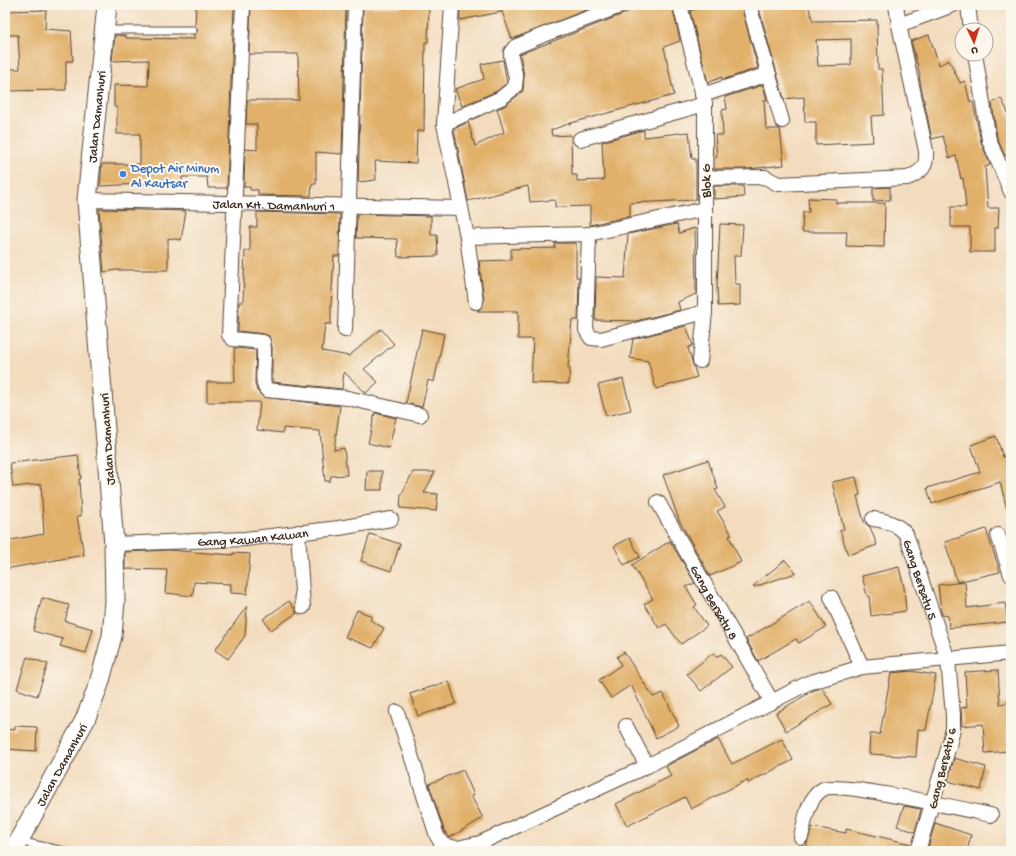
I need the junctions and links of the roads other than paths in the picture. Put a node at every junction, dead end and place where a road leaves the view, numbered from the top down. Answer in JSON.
{"nodes":[{"id":1,"x":106,"y":5,"type":"edge"},
{"id":2,"x":243,"y":5,"type":"edge"},
{"id":3,"x":354,"y":5,"type":"edge"},
{"id":4,"x":452,"y":5,"type":"edge"},
{"id":5,"x":623,"y":5,"type":"edge"},
{"id":6,"x":680,"y":5,"type":"edge"},
{"id":7,"x":749,"y":5,"type":"edge"},
{"id":8,"x":896,"y":5,"type":"edge"},
{"id":9,"x":953,"y":5,"type":"edge"},
{"id":10,"x":968,"y":5,"type":"edge"},
{"id":11,"x":970,"y":22,"type":"edge"},
{"id":12,"x":899,"y":25,"type":"junction"},
{"id":13,"x":104,"y":30,"type":"junction"},
{"id":14,"x":193,"y":30,"type":"dead end"},
{"id":15,"x":976,"y":62,"type":"edge"},
{"id":16,"x":769,"y":74,"type":"junction"},
{"id":17,"x":704,"y":100,"type":"junction"},
{"id":18,"x":782,"y":122,"type":"dead end"},
{"id":19,"x":444,"y":124,"type":"junction"},
{"id":20,"x":580,"y":139,"type":"dead end"},
{"id":21,"x":705,"y":178,"type":"junction"},
{"id":22,"x":1011,"y":192,"type":"edge"},
{"id":23,"x":87,"y":200,"type":"junction"},
{"id":24,"x":236,"y":202,"type":"junction"},
{"id":25,"x":348,"y":206,"type":"junction"},
{"id":26,"x":461,"y":208,"type":"junction"},
{"id":27,"x":705,"y":209,"type":"junction"},
{"id":28,"x":589,"y":234,"type":"junction"},
{"id":29,"x":467,"y":237,"type":"junction"},
{"id":30,"x":476,"y":302,"type":"dead end"},
{"id":31,"x":705,"y":312,"type":"junction"},
{"id":32,"x":345,"y":330,"type":"dead end"},
{"id":33,"x":700,"y":361,"type":"dead end"},
{"id":34,"x":420,"y":415,"type":"dead end"},
{"id":35,"x":658,"y":502,"type":"dead end"},
{"id":36,"x":391,"y":519,"type":"dead end"},
{"id":37,"x":873,"y":519,"type":"dead end"},
{"id":38,"x":298,"y":532,"type":"junction"},
{"id":39,"x":998,"y":535,"type":"dead end"},
{"id":40,"x":114,"y":544,"type":"junction"},
{"id":41,"x":1011,"y":574,"type":"edge"},
{"id":42,"x":832,"y":597,"type":"dead end"},
{"id":43,"x":303,"y":607,"type":"dead end"},
{"id":44,"x":1011,"y":653,"type":"edge"},
{"id":45,"x":948,"y":660,"type":"junction"},
{"id":46,"x":862,"y":667,"type":"junction"},
{"id":47,"x":772,"y":702,"type":"junction"},
{"id":48,"x":397,"y":712,"type":"dead end"},
{"id":49,"x":626,"y":726,"type":"dead end"},
{"id":50,"x":647,"y":766,"type":"junction"},
{"id":51,"x":934,"y":803,"type":"junction"},
{"id":52,"x":991,"y":815,"type":"dead end"},
{"id":53,"x":801,"y":837,"type":"dead end"},
{"id":54,"x":16,"y":846,"type":"edge"},
{"id":55,"x":64,"y":851,"type":"edge"},
{"id":56,"x":918,"y":851,"type":"edge"}],
"edges":[{"from":1,"to":13,"type":"street","name":"Jalan Damanhuri"},
{"from":2,"to":24,"type":"street"},
{"from":3,"to":25,"type":"street"},
{"from":4,"to":19,"type":"street"},
{"from":5,"to":19,"type":"street"},
{"from":6,"to":17,"type":"street","name":"Blok G"},
{"from":7,"to":16,"type":"street"},
{"from":8,"to":12,"type":"street"},
{"from":9,"to":12,"type":"street"},
{"from":10,"to":11,"type":"street"},
{"from":12,"to":21,"type":"street"},
{"from":13,"to":14,"type":"lane"},
{"from":13,"to":23,"type":"street","name":"Jalan Damanhuri"},
{"from":15,"to":22,"type":"street"},
{"from":16,"to":17,"type":"street"},
{"from":16,"to":18,"type":"street"},
{"from":17,"to":20,"type":"street"},
{"from":17,"to":21,"type":"street","name":"Blok G"},
{"from":19,"to":26,"type":"street"},
{"from":21,"to":27,"type":"street","name":"Blok G"},
{"from":23,"to":24,"type":"street","name":"Jalan KH. Damanhuri 1"},
{"from":23,"to":40,"type":"street","name":"Jalan Damanhuri"},
{"from":24,"to":25,"type":"street","name":"Jalan KH. Damanhuri 1"},
{"from":24,"to":34,"type":"street"},
{"from":25,"to":26,"type":"street","name":"Jalan KH. Damanhuri 1"},
{"from":25,"to":32,"type":"street"},
{"from":26,"to":29,"type":"street"},
{"from":27,"to":28,"type":"street"},
{"from":27,"to":31,"type":"street","name":"Blok G"},
{"from":28,"to":29,"type":"street"},
{"from":28,"to":31,"type":"street"},
{"from":29,"to":30,"type":"street"},
{"from":31,"to":33,"type":"street","name":"Blok G"},
{"from":35,"to":47,"type":"street","name":"Gang Bersatu 8"},
{"from":36,"to":38,"type":"street","name":"Gang Kawan Kawan"},
{"from":37,"to":45,"type":"street","name":"Gang Bersatu 5"},
{"from":38,"to":40,"type":"street","name":"Gang Kawan Kawan"},
{"from":38,"to":43,"type":"street"},
{"from":39,"to":41,"type":"street"},
{"from":40,"to":54,"type":"street","name":"Jalan Damanhuri"},
{"from":42,"to":46,"type":"street"},
{"from":44,"to":45,"type":"street"},
{"from":45,"to":46,"type":"street"},
{"from":45,"to":51,"type":"street","name":"Gang Bersatu 6"},
{"from":46,"to":47,"type":"street"},
{"from":47,"to":50,"type":"street"},
{"from":48,"to":50,"type":"street"},
{"from":49,"to":50,"type":"street"},
{"from":51,"to":52,"type":"street"},
{"from":51,"to":53,"type":"street"},
{"from":51,"to":56,"type":"street","name":"Gang Bersatu 6"},
{"from":54,"to":55,"type":"lane"}]}
